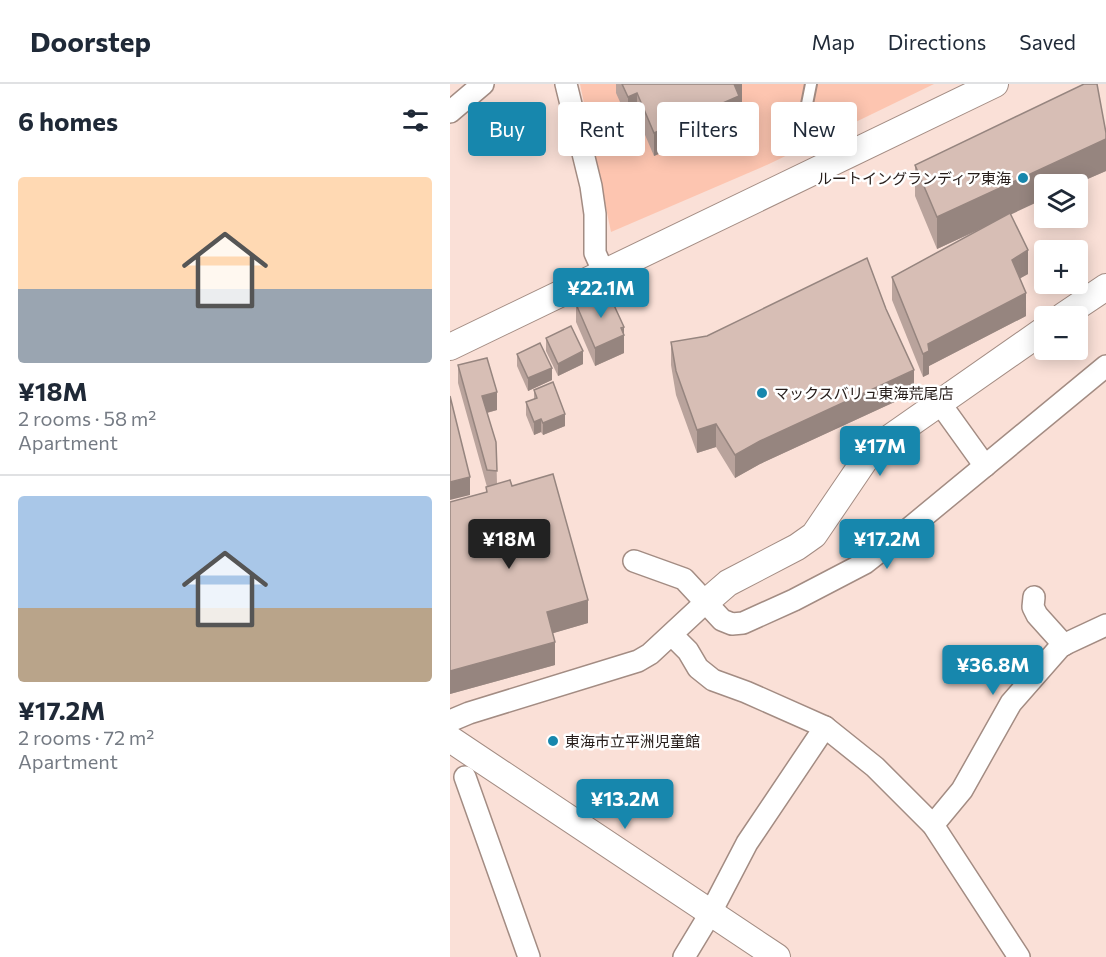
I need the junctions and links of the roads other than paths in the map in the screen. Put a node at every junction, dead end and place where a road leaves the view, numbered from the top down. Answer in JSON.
{"nodes":[{"id":1,"x":483,"y":84,"type":"edge"},
{"id":2,"x":566,"y":84,"type":"edge"},
{"id":3,"x":811,"y":84,"type":"edge"},
{"id":4,"x":995,"y":84,"type":"edge"},
{"id":5,"x":450,"y":112,"type":"edge"},
{"id":6,"x":835,"y":162,"type":"junction"},
{"id":7,"x":604,"y":273,"type":"junction"},
{"id":8,"x":1106,"y":287,"type":"edge"},
{"id":9,"x":1078,"y":306,"type":"edge"},
{"id":10,"x":1034,"y":337,"type":"edge"},
{"id":11,"x":450,"y":347,"type":"edge"},
{"id":12,"x":1106,"y":366,"type":"edge"},
{"id":13,"x":939,"y":402,"type":"junction"},
{"id":14,"x":985,"y":466,"type":"junction"},
{"id":15,"x":634,"y":561,"type":"dead end"},
{"id":16,"x":1034,"y":597,"type":"dead end"},
{"id":17,"x":706,"y":602,"type":"junction"},
{"id":18,"x":1106,"y":625,"type":"edge"},
{"id":19,"x":672,"y":635,"type":"junction"},
{"id":20,"x":1064,"y":645,"type":"junction"},
{"id":21,"x":450,"y":720,"type":"edge"},
{"id":22,"x":825,"y":727,"type":"junction"},
{"id":23,"x":450,"y":739,"type":"edge"},
{"id":24,"x":465,"y":777,"type":"dead end"},
{"id":25,"x":933,"y":825,"type":"junction"},
{"id":26,"x":710,"y":914,"type":"junction"},
{"id":27,"x":529,"y":957,"type":"edge"},
{"id":28,"x":684,"y":957,"type":"edge"},
{"id":29,"x":777,"y":957,"type":"edge"},
{"id":30,"x":1019,"y":957,"type":"edge"}],
"edges":[{"from":1,"to":5,"type":"street"},
{"from":2,"to":7,"type":"street"},
{"from":3,"to":6,"type":"lane"},
{"from":4,"to":6,"type":"street"},
{"from":6,"to":7,"type":"street"},
{"from":7,"to":11,"type":"street"},
{"from":8,"to":9,"type":"street"},
{"from":10,"to":13,"type":"street"},
{"from":12,"to":14,"type":"street"},
{"from":13,"to":14,"type":"street"},
{"from":13,"to":17,"type":"street"},
{"from":14,"to":17,"type":"street"},
{"from":15,"to":17,"type":"street"},
{"from":16,"to":20,"type":"street"},
{"from":17,"to":19,"type":"street"},
{"from":18,"to":20,"type":"street"},
{"from":19,"to":21,"type":"street"},
{"from":19,"to":22,"type":"street"},
{"from":20,"to":25,"type":"street"},
{"from":22,"to":25,"type":"street"},
{"from":22,"to":26,"type":"street"},
{"from":23,"to":26,"type":"street"},
{"from":24,"to":27,"type":"street"},
{"from":25,"to":30,"type":"street"},
{"from":26,"to":28,"type":"street"},
{"from":26,"to":29,"type":"street"}]}
